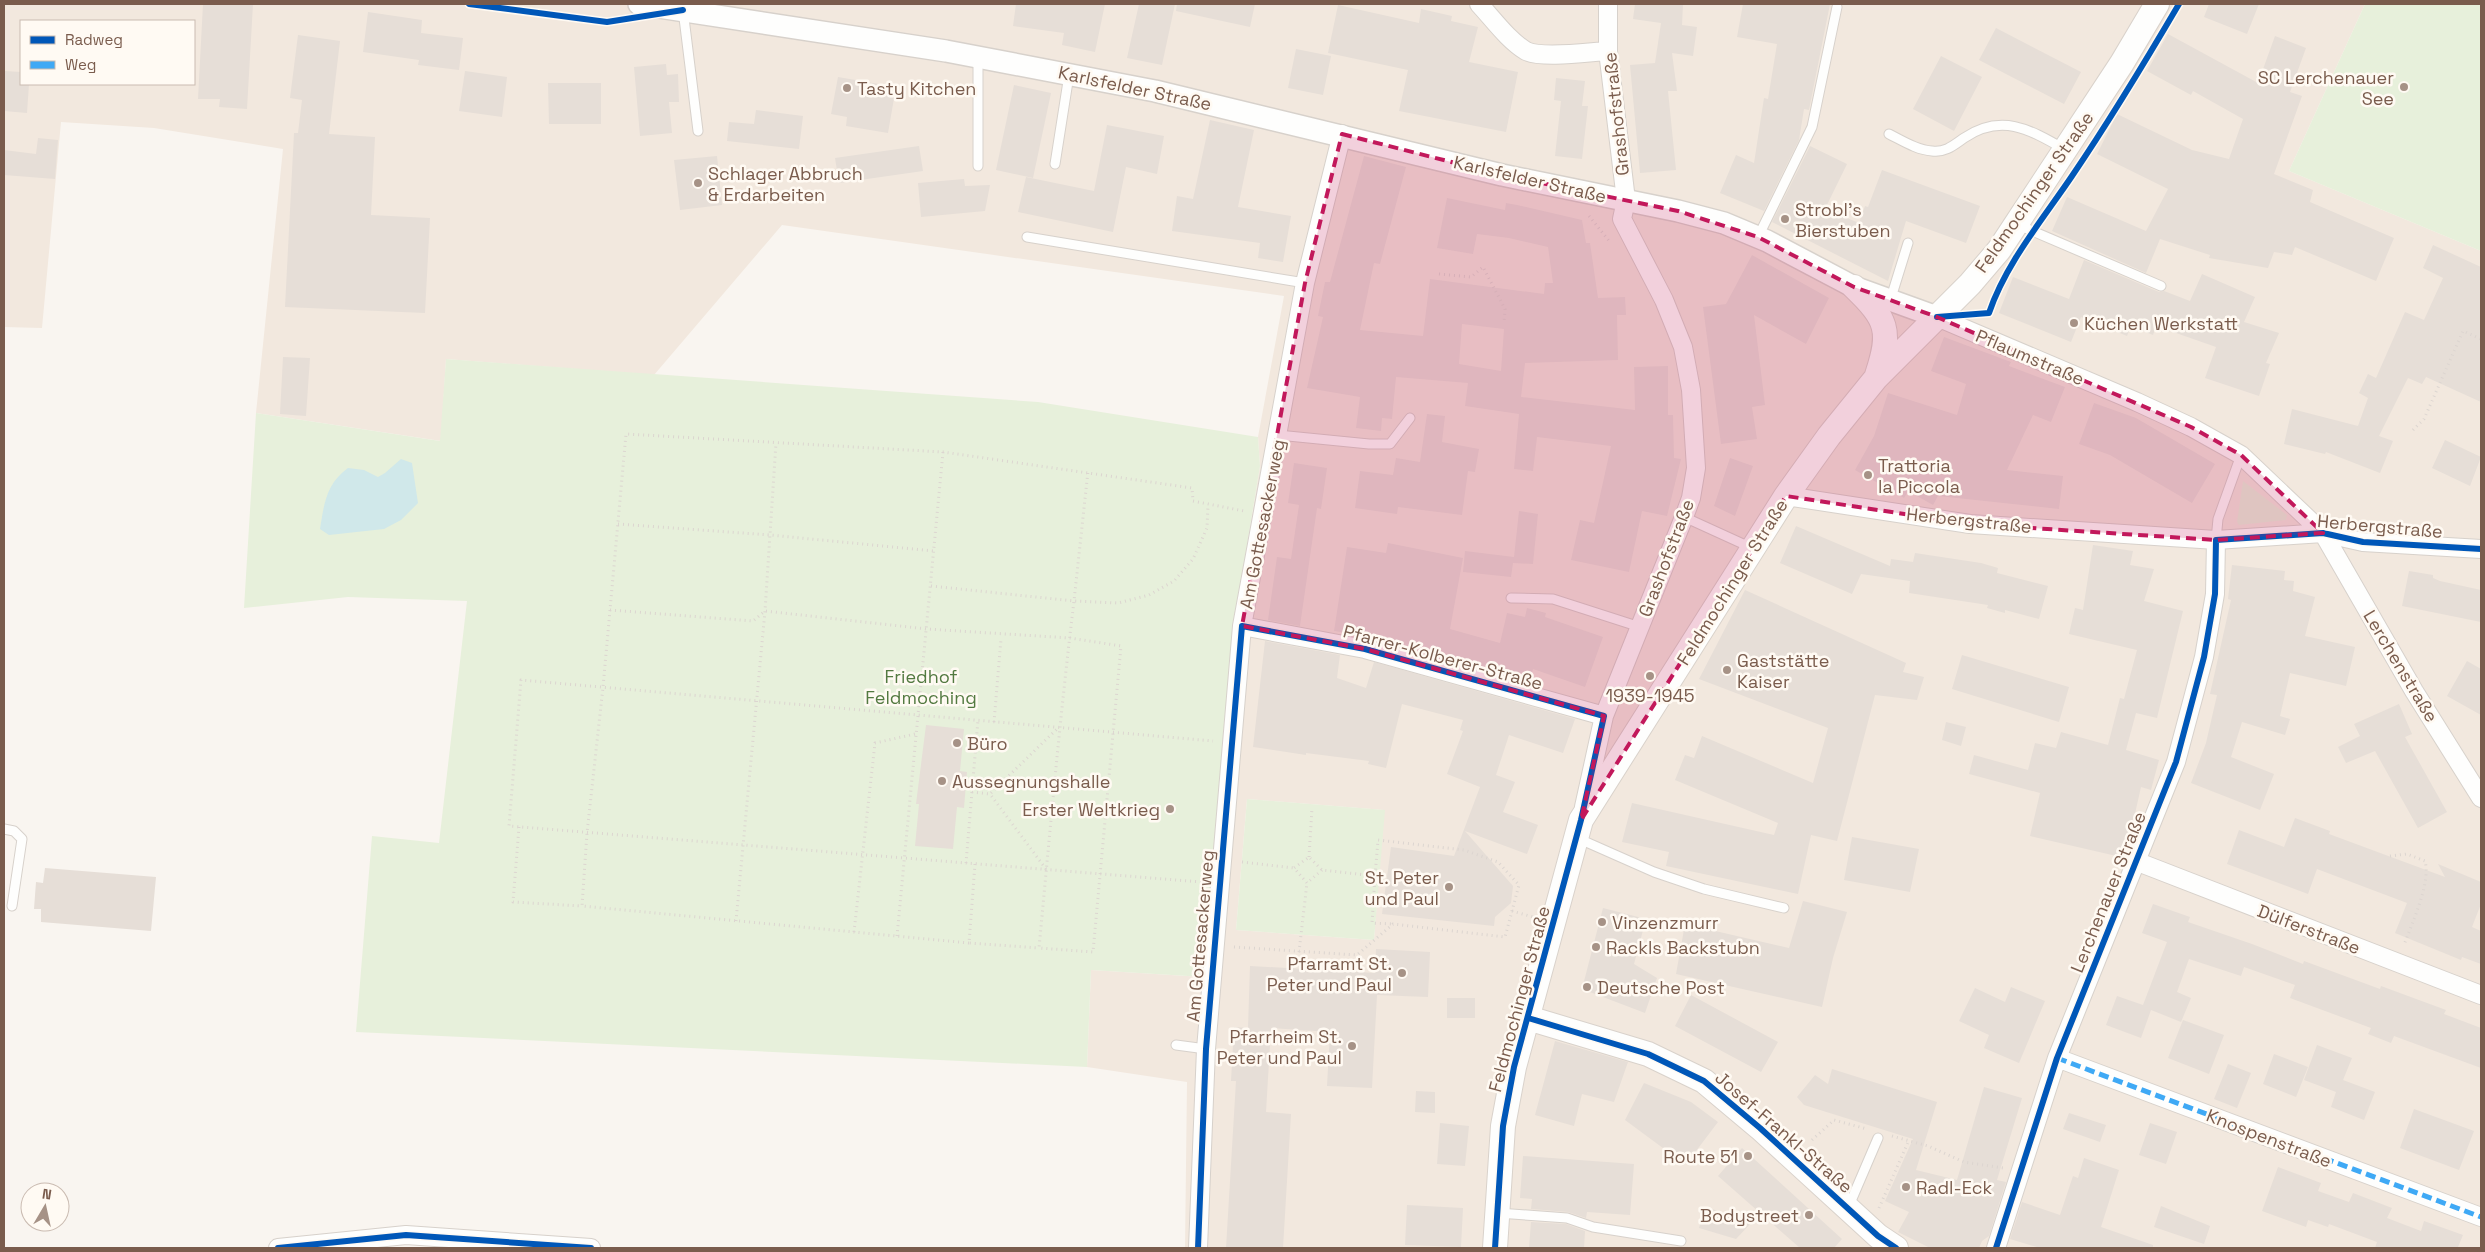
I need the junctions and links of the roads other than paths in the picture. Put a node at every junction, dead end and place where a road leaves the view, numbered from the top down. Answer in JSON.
{"nodes":[{"id":1,"x":639,"y":4,"type":"edge"},
{"id":2,"x":1479,"y":4,"type":"edge"},
{"id":3,"x":1608,"y":4,"type":"edge"},
{"id":4,"x":2157,"y":4,"type":"edge"},
{"id":5,"x":1838,"y":7,"type":"dead end"},
{"id":6,"x":711,"y":9,"type":"edge"},
{"id":7,"x":683,"y":10,"type":"junction"},
{"id":8,"x":1608,"y":51,"type":"junction"},
{"id":9,"x":978,"y":57,"type":"junction"},
{"id":10,"x":1069,"y":74,"type":"junction"},
{"id":11,"x":698,"y":131,"type":"dead end"},
{"id":12,"x":1342,"y":134,"type":"junction"},
{"id":13,"x":1890,"y":134,"type":"dead end"},
{"id":14,"x":2065,"y":150,"type":"junction"},
{"id":15,"x":1055,"y":164,"type":"dead end"},
{"id":16,"x":978,"y":166,"type":"dead end"},
{"id":17,"x":1626,"y":200,"type":"junction"},
{"id":18,"x":2016,"y":224,"type":"junction"},
{"id":19,"x":1026,"y":237,"type":"dead end"},
{"id":20,"x":1758,"y":237,"type":"junction"},
{"id":21,"x":1908,"y":243,"type":"dead end"},
{"id":22,"x":1305,"y":284,"type":"junction"},
{"id":23,"x":2162,"y":286,"type":"dead end"},
{"id":24,"x":1854,"y":287,"type":"junction"},
{"id":25,"x":1890,"y":301,"type":"junction"},
{"id":26,"x":1937,"y":317,"type":"junction"},
{"id":27,"x":1876,"y":378,"type":"junction"},
{"id":28,"x":1410,"y":418,"type":"dead end"},
{"id":29,"x":1278,"y":435,"type":"junction"},
{"id":30,"x":2241,"y":455,"type":"junction"},
{"id":31,"x":1786,"y":496,"type":"junction"},
{"id":32,"x":1684,"y":517,"type":"junction"},
{"id":33,"x":2324,"y":533,"type":"junction"},
{"id":34,"x":2216,"y":540,"type":"junction"},
{"id":35,"x":1752,"y":548,"type":"junction"},
{"id":36,"x":2481,"y":549,"type":"edge"},
{"id":37,"x":1510,"y":598,"type":"dead end"},
{"id":38,"x":1242,"y":626,"type":"junction"},
{"id":39,"x":1640,"y":627,"type":"junction"},
{"id":40,"x":1604,"y":716,"type":"junction"},
{"id":41,"x":2481,"y":798,"type":"edge"},
{"id":42,"x":4,"y":829,"type":"edge"},
{"id":43,"x":1579,"y":829,"type":"junction"},
{"id":44,"x":2138,"y":862,"type":"junction"},
{"id":45,"x":12,"y":906,"type":"dead end"},
{"id":46,"x":1784,"y":908,"type":"dead end"},
{"id":47,"x":2481,"y":995,"type":"edge"},
{"id":48,"x":1528,"y":1018,"type":"junction"},
{"id":49,"x":1176,"y":1045,"type":"dead end"},
{"id":50,"x":1206,"y":1048,"type":"junction"},
{"id":51,"x":2057,"y":1058,"type":"junction"},
{"id":52,"x":1878,"y":1138,"type":"dead end"},
{"id":53,"x":1848,"y":1208,"type":"junction"},
{"id":54,"x":1497,"y":1213,"type":"junction"},
{"id":55,"x":2481,"y":1217,"type":"edge"},
{"id":56,"x":1681,"y":1241,"type":"dead end"},
{"id":57,"x":278,"y":1248,"type":"edge"},
{"id":58,"x":591,"y":1248,"type":"edge"},
{"id":59,"x":1198,"y":1248,"type":"edge"},
{"id":60,"x":1495,"y":1248,"type":"edge"},
{"id":61,"x":1896,"y":1248,"type":"edge"},
{"id":62,"x":1996,"y":1248,"type":"edge"}],
"edges":[{"from":1,"to":7,"type":"street","name":"Karlsfelder Straße"},
{"from":2,"to":8,"type":"street"},
{"from":3,"to":8,"type":"street","name":"Grashofstraße"},
{"from":4,"to":14,"type":"main road","name":"Feldmochinger Straße"},
{"from":5,"to":20,"type":"lane"},
{"from":6,"to":7,"type":"street","name":"Karlsfelder Straße"},
{"from":6,"to":9,"type":"street","name":"Karlsfelder Straße"},
{"from":7,"to":11,"type":"lane"},
{"from":8,"to":17,"type":"street","name":"Grashofstraße"},
{"from":9,"to":10,"type":"street","name":"Karlsfelder Straße"},
{"from":9,"to":16,"type":"lane"},
{"from":10,"to":12,"type":"street","name":"Karlsfelder Straße"},
{"from":10,"to":15,"type":"lane"},
{"from":12,"to":17,"type":"street","name":"Karlsfelder Straße"},
{"from":12,"to":22,"type":"street","name":"Am Gottesackerweg"},
{"from":13,"to":14,"type":"lane"},
{"from":14,"to":18,"type":"main road","name":"Feldmochinger Straße"},
{"from":17,"to":20,"type":"street","name":"Pflaumstraße"},
{"from":17,"to":32,"type":"street","name":"Grashofstraße"},
{"from":18,"to":23,"type":"lane"},
{"from":18,"to":26,"type":"main road","name":"Feldmochinger Straße"},
{"from":19,"to":22,"type":"lane"},
{"from":20,"to":24,"type":"street","name":"Pflaumstraße"},
{"from":21,"to":25,"type":"lane"},
{"from":22,"to":29,"type":"street","name":"Am Gottesackerweg"},
{"from":24,"to":25,"type":"street","name":"Pflaumstraße"},
{"from":24,"to":27,"type":"main road"},
{"from":25,"to":26,"type":"street","name":"Pflaumstraße"},
{"from":26,"to":27,"type":"main road","name":"Feldmochinger Straße"},
{"from":26,"to":30,"type":"street","name":"Pflaumstraße"},
{"from":27,"to":31,"type":"main road","name":"Feldmochinger Straße"},
{"from":28,"to":29,"type":"lane"},
{"from":29,"to":38,"type":"street","name":"Am Gottesackerweg"},
{"from":30,"to":33,"type":"street","name":"Pflaumstraße"},
{"from":30,"to":34,"type":"lane"},
{"from":31,"to":34,"type":"street","name":"Herbergstraße"},
{"from":31,"to":35,"type":"main road","name":"Feldmochinger Straße"},
{"from":32,"to":35,"type":"lane"},
{"from":32,"to":39,"type":"street","name":"Grashofstraße"},
{"from":33,"to":34,"type":"street","name":"Herbergstraße"},
{"from":33,"to":36,"type":"street","name":"Herbergstraße"},
{"from":33,"to":41,"type":"street","name":"Lerchenstraße"},
{"from":34,"to":44,"type":"street","name":"Lerchenauer Straße"},
{"from":35,"to":43,"type":"main road","name":"Feldmochinger Straße"},
{"from":37,"to":39,"type":"lane"},
{"from":38,"to":40,"type":"street","name":"Pfarrer-Kolberer-Straße"},
{"from":38,"to":50,"type":"street","name":"Am Gottesackerweg"},
{"from":39,"to":40,"type":"street","name":"Grashofstraße"},
{"from":40,"to":43,"type":"street","name":"Grashofstraße"},
{"from":42,"to":45,"type":"lane"},
{"from":43,"to":46,"type":"lane"},
{"from":43,"to":48,"type":"main road","name":"Feldmochinger Straße"},
{"from":44,"to":47,"type":"street","name":"Dülferstraße"},
{"from":44,"to":51,"type":"street","name":"Lerchenauer Straße"},
{"from":48,"to":53,"type":"main road","name":"Josef-Frankl-Straße"},
{"from":48,"to":54,"type":"main road","name":"Feldmochinger Straße"},
{"from":49,"to":50,"type":"lane"},
{"from":50,"to":59,"type":"street","name":"Am Gottesackerweg"},
{"from":51,"to":55,"type":"street","name":"Knospenstraße"},
{"from":51,"to":62,"type":"street","name":"Lerchenauer Straße"},
{"from":52,"to":53,"type":"lane"},
{"from":53,"to":61,"type":"main road","name":"Josef-Frankl-Straße"},
{"from":54,"to":56,"type":"lane"},
{"from":54,"to":60,"type":"main road","name":"Feldmochinger Straße"},
{"from":57,"to":58,"type":"street"}]}
